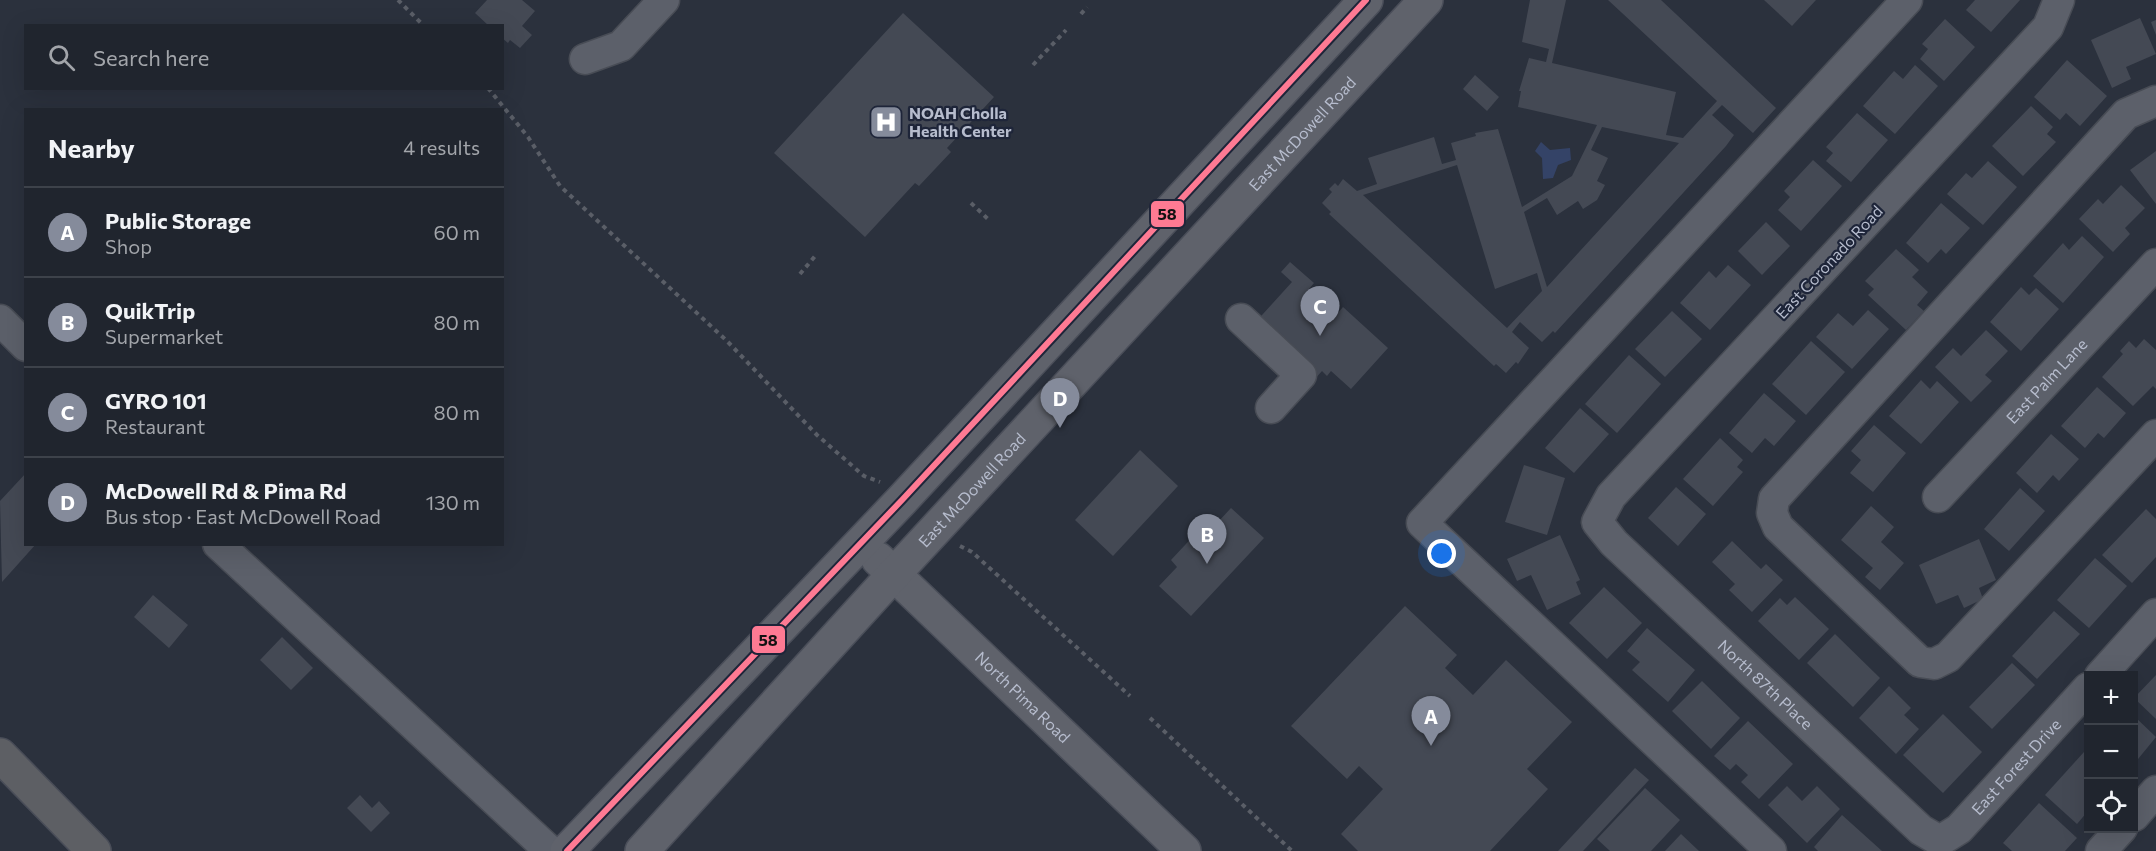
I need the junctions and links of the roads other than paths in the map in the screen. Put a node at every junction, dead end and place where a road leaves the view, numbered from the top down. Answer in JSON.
{"nodes":[{"id":1,"x":664,"y":0,"type":"edge"},
{"id":2,"x":1366,"y":0,"type":"edge"},
{"id":3,"x":1426,"y":0,"type":"edge"},
{"id":4,"x":1907,"y":0,"type":"edge"},
{"id":5,"x":2059,"y":0,"type":"edge"},
{"id":6,"x":585,"y":59,"type":"dead end"},
{"id":7,"x":2156,"y":101,"type":"edge"},
{"id":8,"x":1228,"y":148,"type":"junction"},
{"id":9,"x":1260,"y":179,"type":"junction"},
{"id":10,"x":2156,"y":264,"type":"edge"},
{"id":11,"x":1241,"y":319,"type":"dead end"},
{"id":12,"x":0,"y":320,"type":"edge"},
{"id":13,"x":24,"y":344,"type":"edge"},
{"id":14,"x":1271,"y":408,"type":"dead end"},
{"id":15,"x":2156,"y":435,"type":"edge"},
{"id":16,"x":1938,"y":497,"type":"dead end"},
{"id":17,"x":1597,"y":522,"type":"joint"},
{"id":18,"x":862,"y":543,"type":"junction"},
{"id":19,"x":220,"y":546,"type":"edge"},
{"id":20,"x":894,"y":574,"type":"junction"},
{"id":21,"x":2156,"y":614,"type":"edge"},
{"id":22,"x":2104,"y":671,"type":"edge"},
{"id":23,"x":2084,"y":692,"type":"edge"},
{"id":24,"x":0,"y":755,"type":"edge"},
{"id":25,"x":2156,"y":791,"type":"edge"},
{"id":26,"x":2138,"y":811,"type":"edge"},
{"id":27,"x":2117,"y":833,"type":"edge"},
{"id":28,"x":1940,"y":841,"type":"joint"},
{"id":29,"x":94,"y":851,"type":"edge"},
{"id":30,"x":550,"y":851,"type":"edge"},
{"id":31,"x":567,"y":851,"type":"edge"},
{"id":32,"x":642,"y":851,"type":"edge"},
{"id":33,"x":1184,"y":851,"type":"edge"},
{"id":34,"x":1771,"y":851,"type":"edge"},
{"id":35,"x":2101,"y":851,"type":"edge"}],
"edges":[{"from":1,"to":6,"type":"street"},
{"from":2,"to":8,"type":"main road"},
{"from":3,"to":9,"type":"main road","name":"East McDowell Road"},
{"from":4,"to":34,"type":"street"},
{"from":5,"to":17,"type":"street","name":"East Coronado Road"},
{"from":7,"to":15,"type":"street"},
{"from":8,"to":9,"type":"main road"},
{"from":8,"to":18,"type":"main road"},
{"from":9,"to":20,"type":"main road","name":"East McDowell Road"},
{"from":10,"to":16,"type":"street","name":"East Palm Lane"},
{"from":11,"to":14,"type":"street"},
{"from":12,"to":13,"type":"street"},
{"from":17,"to":28,"type":"street","name":"North 87th Place"},
{"from":18,"to":20,"type":"main road","name":"North Pima Road"},
{"from":18,"to":31,"type":"main road"},
{"from":19,"to":30,"type":"street"},
{"from":20,"to":32,"type":"main road","name":"East McDowell Road"},
{"from":20,"to":33,"type":"main road","name":"North Pima Road"},
{"from":21,"to":22,"type":"street"},
{"from":23,"to":28,"type":"street","name":"East Forest Drive"},
{"from":24,"to":29,"type":"highway"},
{"from":25,"to":26,"type":"street"},
{"from":27,"to":35,"type":"street"}]}
